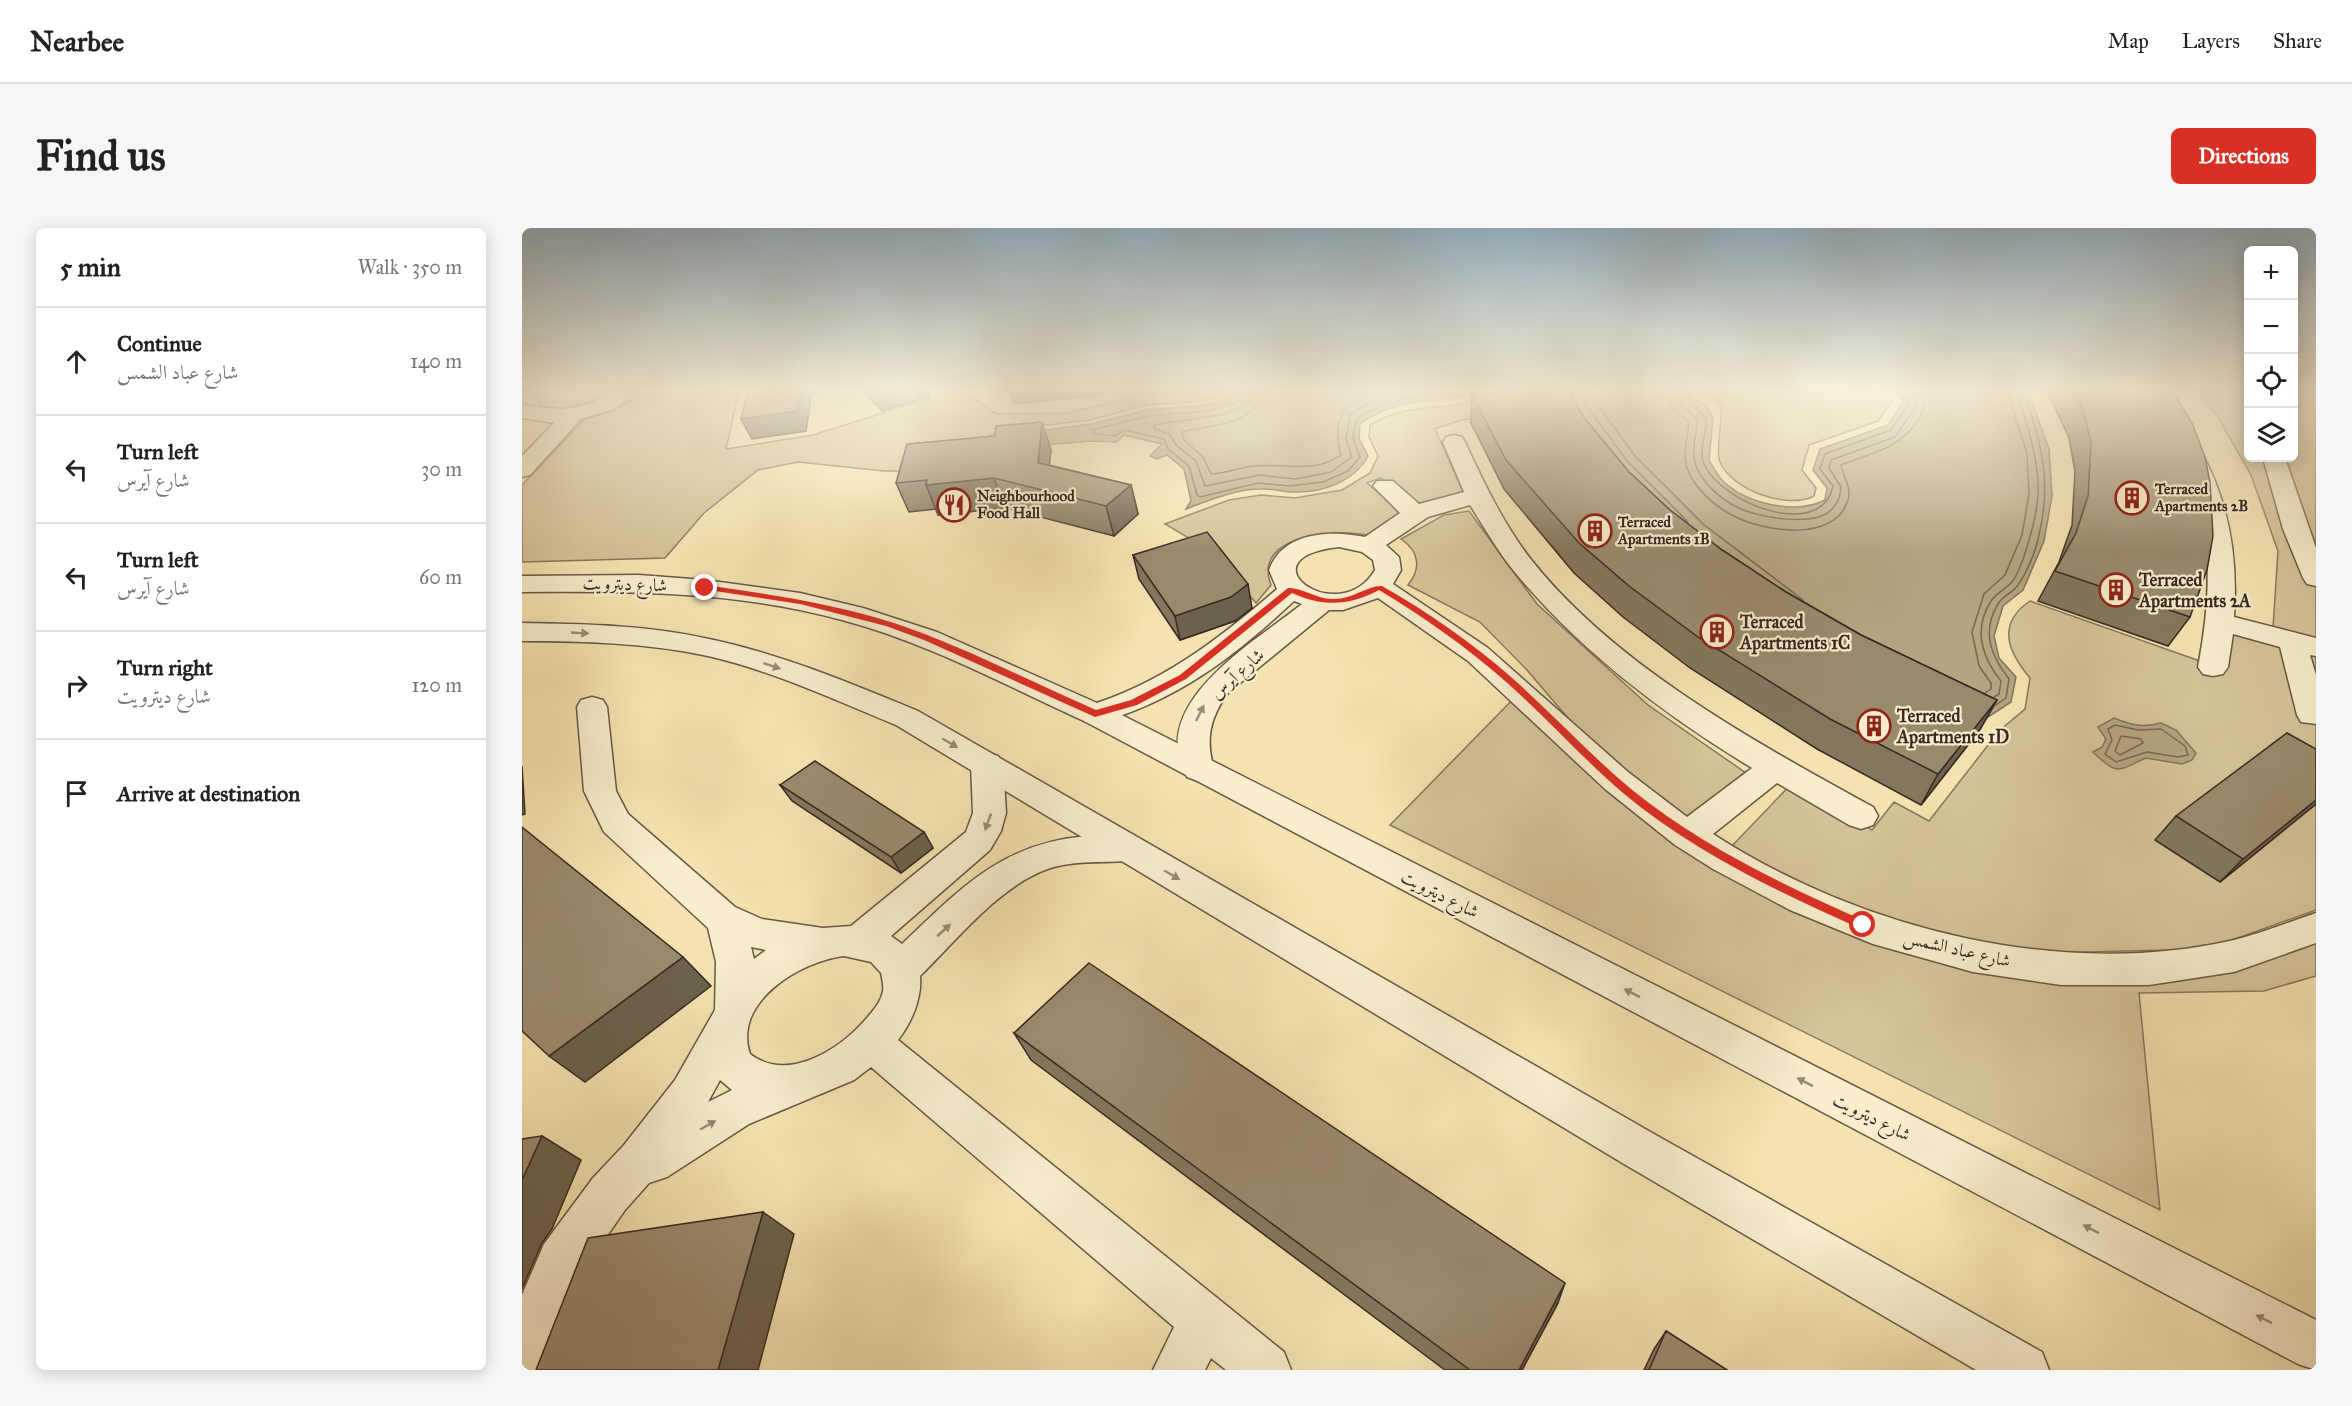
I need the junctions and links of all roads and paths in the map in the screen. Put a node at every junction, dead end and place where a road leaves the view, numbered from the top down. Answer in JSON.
{"nodes":[{"id":1,"x":546,"y":444,"type":"edge"},
{"id":2,"x":1455,"y":444,"type":"edge"},
{"id":3,"x":2186,"y":444,"type":"edge"},
{"id":4,"x":2275,"y":462,"type":"edge"},
{"id":5,"x":522,"y":470,"type":"edge"},
{"id":6,"x":1385,"y":486,"type":"dead end"},
{"id":7,"x":1478,"y":501,"type":"junction"},
{"id":8,"x":1412,"y":518,"type":"junction"},
{"id":9,"x":1370,"y":545,"type":"junction"},
{"id":10,"x":2316,"y":578,"type":"edge"},
{"id":11,"x":522,"y":584,"type":"edge"},
{"id":12,"x":1379,"y":587,"type":"junction"},
{"id":13,"x":1291,"y":590,"type":"junction"},
{"id":14,"x":1323,"y":601,"type":"junction"},
{"id":15,"x":2222,"y":623,"type":"junction"},
{"id":16,"x":522,"y":632,"type":"edge"},
{"id":17,"x":2304,"y":644,"type":"edge"},
{"id":18,"x":2213,"y":667,"type":"dead end"},
{"id":19,"x":592,"y":707,"type":"dead end"},
{"id":20,"x":1095,"y":714,"type":"junction"},
{"id":21,"x":2312,"y":715,"type":"dead end"},
{"id":22,"x":987,"y":764,"type":"junction"},
{"id":23,"x":1774,"y":768,"type":"junction"},
{"id":24,"x":1198,"y":769,"type":"junction"},
{"id":25,"x":1861,"y":816,"type":"dead end"},
{"id":26,"x":1687,"y":836,"type":"junction"},
{"id":27,"x":1126,"y":848,"type":"junction"},
{"id":28,"x":723,"y":918,"type":"junction"},
{"id":29,"x":2316,"y":928,"type":"edge"},
{"id":30,"x":843,"y":941,"type":"junction"},
{"id":31,"x":901,"y":970,"type":"junction"},
{"id":32,"x":730,"y":1020,"type":"junction"},
{"id":33,"x":873,"y":1044,"type":"junction"},
{"id":34,"x":797,"y":1083,"type":"junction"},
{"id":35,"x":609,"y":1194,"type":"junction"},
{"id":36,"x":1204,"y":1322,"type":"junction"},
{"id":37,"x":2316,"y":1346,"type":"edge"},
{"id":38,"x":522,"y":1352,"type":"edge"},
{"id":39,"x":1178,"y":1370,"type":"edge"},
{"id":40,"x":1266,"y":1370,"type":"edge"},
{"id":41,"x":2024,"y":1370,"type":"edge"}],
"edges":[{"from":1,"to":5,"type":"street"},
{"from":2,"to":7,"type":"street"},
{"from":3,"to":15,"type":"street"},
{"from":4,"to":10,"type":"street"},
{"from":6,"to":8,"type":"street"},
{"from":7,"to":8,"type":"street"},
{"from":7,"to":23,"type":"street"},
{"from":8,"to":9,"type":"street"},
{"from":9,"to":12,"type":"street"},
{"from":9,"to":13,"type":"street"},
{"from":11,"to":20,"type":"street","name":"شارع ديترويت"},
{"from":12,"to":14,"type":"street"},
{"from":12,"to":26,"type":"street","name":"شارع عباد الشمس"},
{"from":13,"to":14,"type":"street"},
{"from":13,"to":20,"type":"street","name":"شارع آيرس"},
{"from":24,"to":14,"type":"street","name":"شارع آيرس","one_way":true},
{"from":15,"to":17,"type":"street"},
{"from":15,"to":18,"type":"street"},
{"from":16,"to":22,"type":"street","one_way":true},
{"from":17,"to":21,"type":"street"},
{"from":19,"to":28,"type":"street"},
{"from":20,"to":24,"type":"street","name":"شارع ديترويت"},
{"from":22,"to":27,"type":"street"},
{"from":22,"to":30,"type":"street","one_way":true},
{"from":23,"to":25,"type":"street"},
{"from":23,"to":26,"type":"street"},
{"from":37,"to":24,"type":"street","name":"شارع ديترويت","one_way":true},
{"from":26,"to":29,"type":"street","name":"شارع عباد الشمس"},
{"from":31,"to":27,"type":"street","one_way":true},
{"from":27,"to":41,"type":"street","one_way":true},
{"from":28,"to":30,"type":"street"},
{"from":28,"to":32,"type":"street"},
{"from":30,"to":31,"type":"street"},
{"from":30,"to":32,"type":"street"},
{"from":31,"to":33,"type":"street"},
{"from":32,"to":34,"type":"street"},
{"from":32,"to":35,"type":"street"},
{"from":33,"to":34,"type":"street"},
{"from":33,"to":36,"type":"street"},
{"from":35,"to":34,"type":"street","one_way":true},
{"from":35,"to":38,"type":"street"},
{"from":36,"to":39,"type":"street"},
{"from":36,"to":40,"type":"street"}]}
